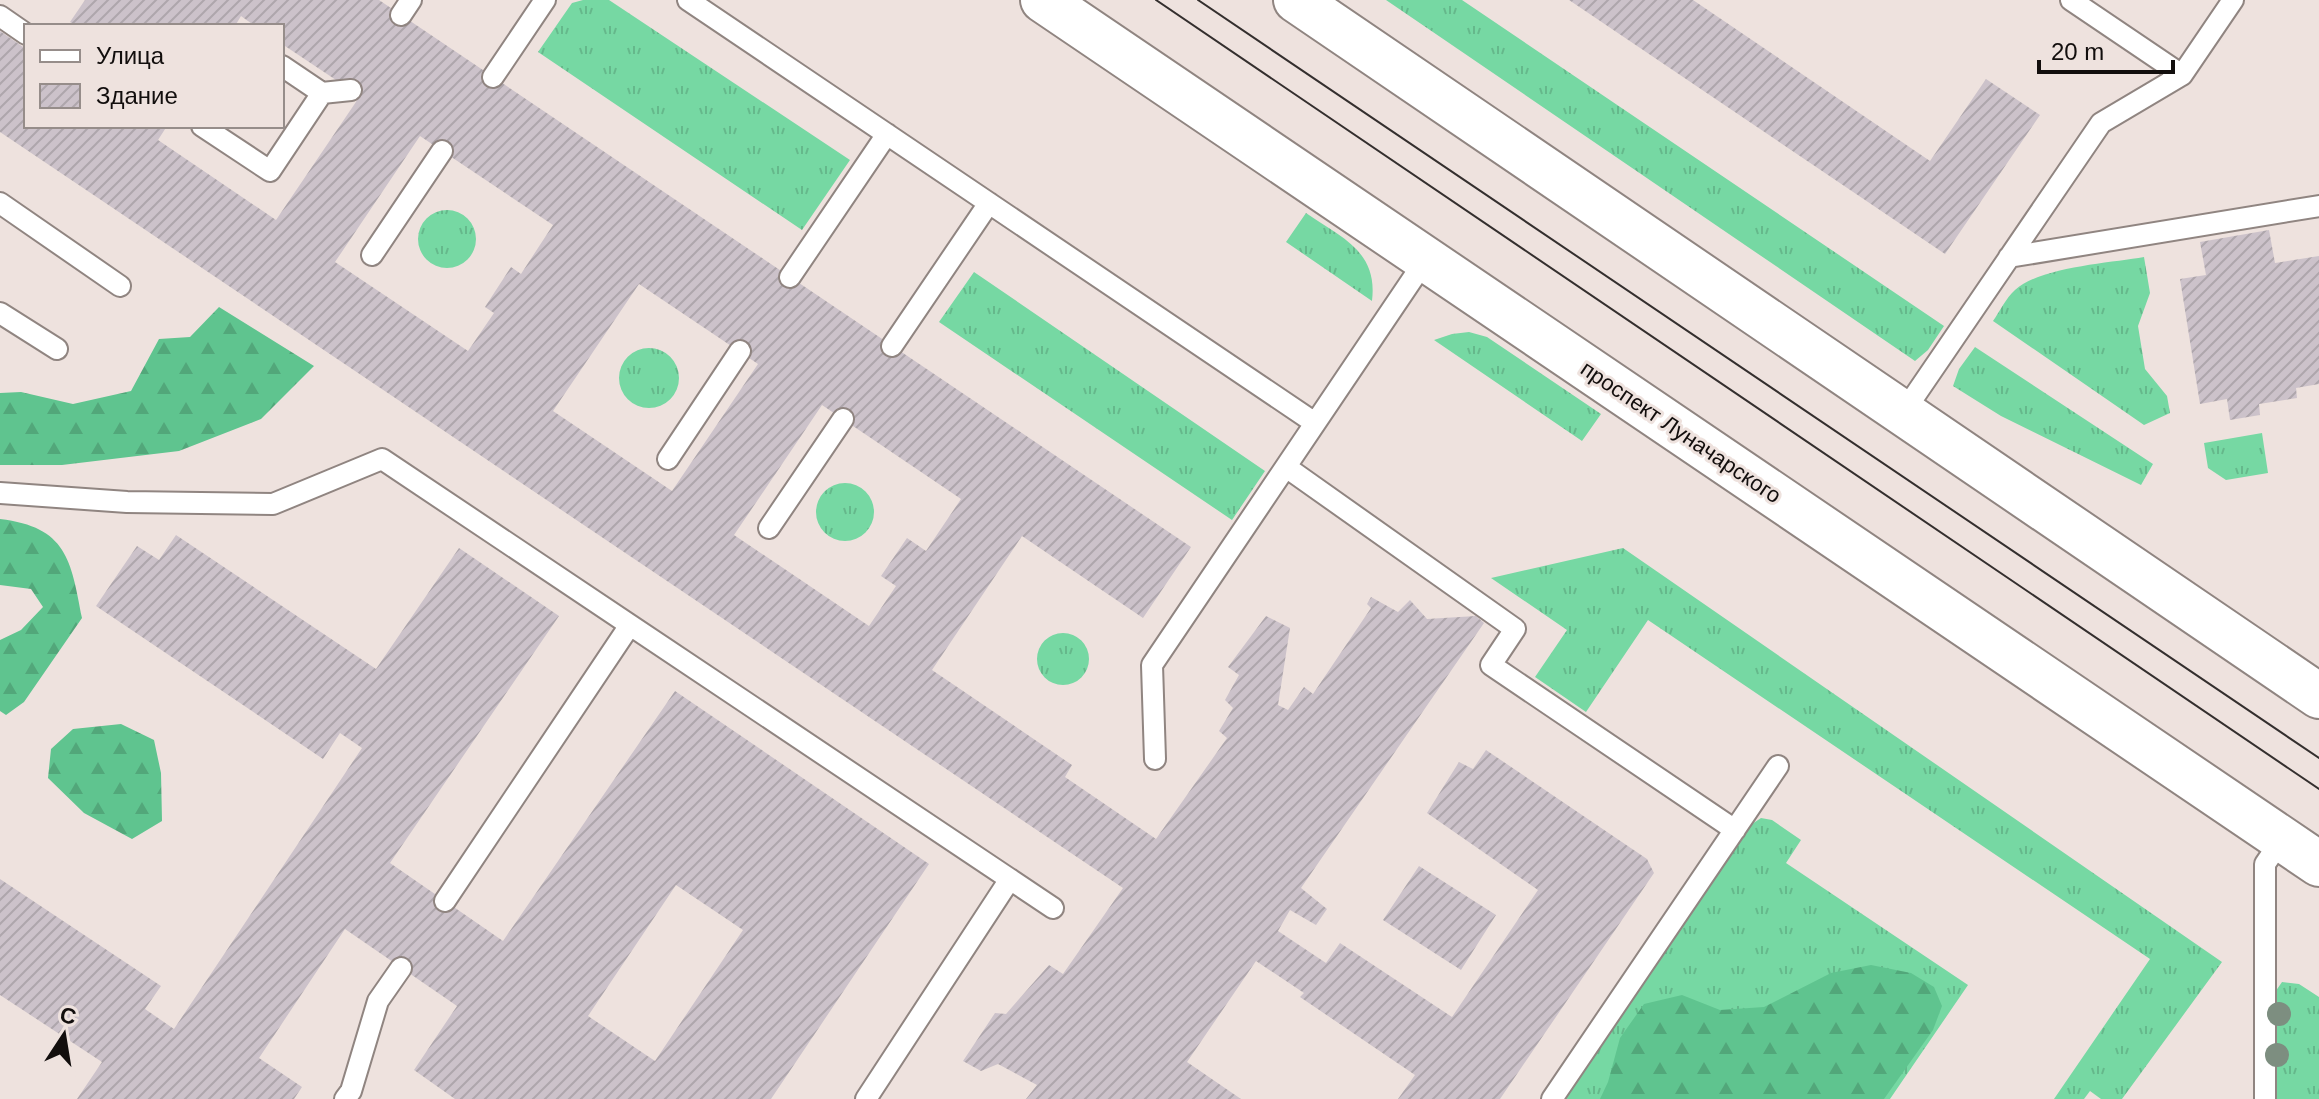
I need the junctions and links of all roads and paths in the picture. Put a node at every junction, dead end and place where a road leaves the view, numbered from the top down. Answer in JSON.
{"nodes":[{"id":1,"x":545,"y":0,"type":"edge"},
{"id":2,"x":688,"y":0,"type":"edge"},
{"id":3,"x":1043,"y":0,"type":"edge"},
{"id":4,"x":1296,"y":0,"type":"edge"},
{"id":5,"x":2071,"y":0,"type":"edge"},
{"id":6,"x":2233,"y":0,"type":"edge"},
{"id":7,"x":0,"y":16,"type":"edge"},
{"id":8,"x":24,"y":33,"type":"edge"},
{"id":9,"x":284,"y":67,"type":"edge"},
{"id":10,"x":2182,"y":75,"type":"junction"},
{"id":11,"x":493,"y":77,"type":"dead end"},
{"id":12,"x":351,"y":90,"type":"dead end"},
{"id":13,"x":322,"y":93,"type":"junction"},
{"id":14,"x":205,"y":128,"type":"edge"},
{"id":15,"x":887,"y":134,"type":"junction"},
{"id":16,"x":442,"y":151,"type":"dead end"},
{"id":17,"x":0,"y":203,"type":"edge"},
{"id":18,"x":989,"y":203,"type":"junction"},
{"id":19,"x":2319,"y":206,"type":"edge"},
{"id":20,"x":372,"y":255,"type":"dead end"},
{"id":21,"x":2009,"y":257,"type":"junction"},
{"id":22,"x":1426,"y":259,"type":"junction"},
{"id":23,"x":790,"y":277,"type":"dead end"},
{"id":24,"x":120,"y":286,"type":"dead end"},
{"id":25,"x":0,"y":313,"type":"edge"},
{"id":26,"x":892,"y":346,"type":"dead end"},
{"id":27,"x":57,"y":349,"type":"dead end"},
{"id":28,"x":740,"y":351,"type":"dead end"},
{"id":29,"x":1903,"y":413,"type":"junction"},
{"id":30,"x":843,"y":419,"type":"dead end"},
{"id":31,"x":1315,"y":423,"type":"junction"},
{"id":32,"x":668,"y":459,"type":"dead end"},
{"id":33,"x":1286,"y":467,"type":"junction"},
{"id":34,"x":0,"y":493,"type":"edge"},
{"id":35,"x":769,"y":528,"type":"dead end"},
{"id":36,"x":630,"y":625,"type":"junction"},
{"id":37,"x":2319,"y":696,"type":"edge"},
{"id":38,"x":1155,"y":759,"type":"dead end"},
{"id":39,"x":1778,"y":766,"type":"dead end"},
{"id":40,"x":1735,"y":830,"type":"junction"},
{"id":41,"x":2282,"y":839,"type":"junction"},
{"id":42,"x":2319,"y":864,"type":"edge"},
{"id":43,"x":1010,"y":879,"type":"junction"},
{"id":44,"x":445,"y":901,"type":"dead end"},
{"id":45,"x":1053,"y":908,"type":"dead end"},
{"id":46,"x":401,"y":968,"type":"dead end"},
{"id":47,"x":353,"y":1096,"type":"edge"},
{"id":48,"x":866,"y":1099,"type":"edge"},
{"id":49,"x":1552,"y":1099,"type":"edge"},
{"id":50,"x":2265,"y":1099,"type":"edge"}],
"edges":[{"from":1,"to":11,"type":"lane"},
{"from":2,"to":15,"type":"lane"},
{"from":3,"to":22,"type":"main road","name":"проспект Луначарского"},
{"from":4,"to":29,"type":"main road"},
{"from":5,"to":10,"type":"lane"},
{"from":6,"to":10,"type":"lane"},
{"from":7,"to":8,"type":"lane"},
{"from":9,"to":13,"type":"lane"},
{"from":10,"to":21,"type":"lane"},
{"from":12,"to":13,"type":"lane"},
{"from":13,"to":14,"type":"lane"},
{"from":15,"to":18,"type":"lane"},
{"from":15,"to":23,"type":"lane"},
{"from":16,"to":20,"type":"lane"},
{"from":17,"to":24,"type":"lane"},
{"from":18,"to":26,"type":"lane"},
{"from":18,"to":31,"type":"lane"},
{"from":19,"to":21,"type":"lane"},
{"from":21,"to":29,"type":"lane"},
{"from":22,"to":31,"type":"lane"},
{"from":22,"to":41,"type":"main road","name":"проспект Луначарского"},
{"from":25,"to":27,"type":"lane"},
{"from":28,"to":32,"type":"lane"},
{"from":29,"to":37,"type":"main road"},
{"from":30,"to":35,"type":"lane"},
{"from":31,"to":33,"type":"lane"},
{"from":33,"to":38,"type":"lane"},
{"from":33,"to":40,"type":"lane"},
{"from":34,"to":36,"type":"lane"},
{"from":36,"to":43,"type":"lane"},
{"from":36,"to":44,"type":"lane"},
{"from":39,"to":40,"type":"lane"},
{"from":40,"to":49,"type":"lane"},
{"from":41,"to":42,"type":"main road","name":"проспект Луначарского"},
{"from":41,"to":50,"type":"lane"},
{"from":43,"to":45,"type":"lane"},
{"from":43,"to":48,"type":"lane"},
{"from":46,"to":47,"type":"lane"}]}
